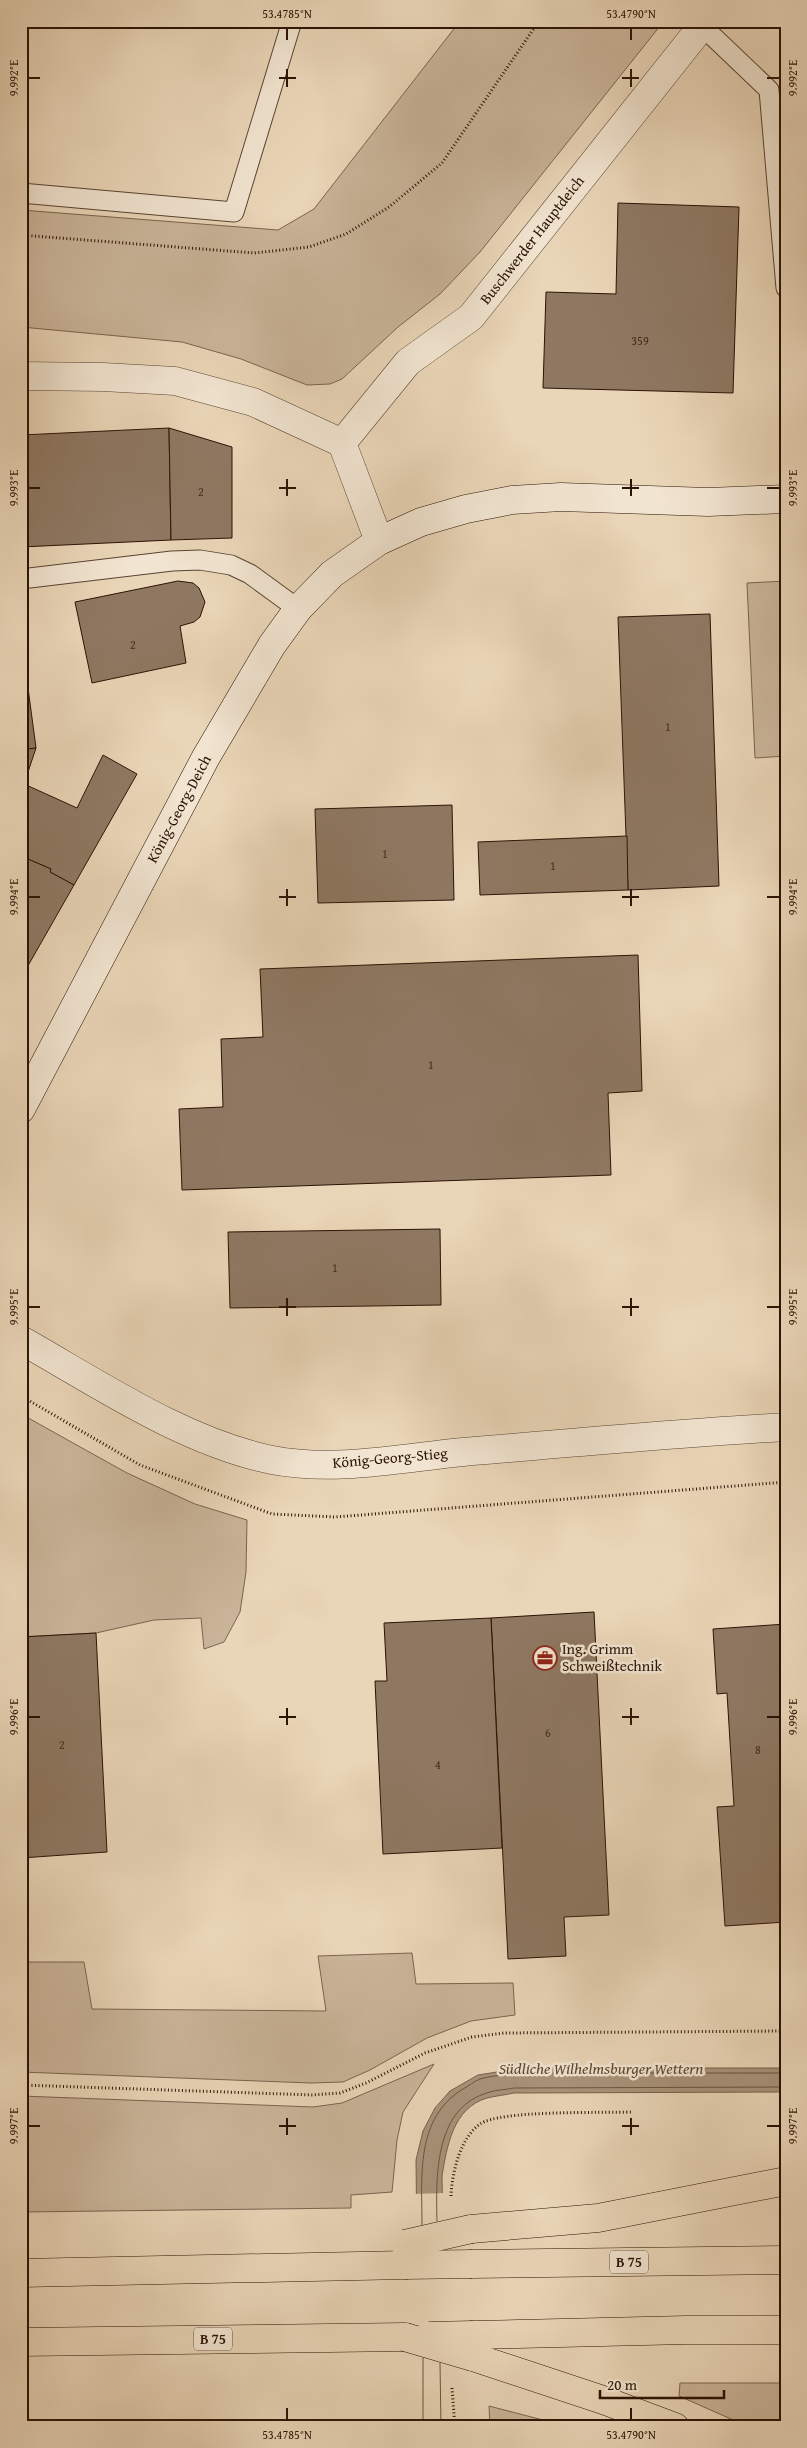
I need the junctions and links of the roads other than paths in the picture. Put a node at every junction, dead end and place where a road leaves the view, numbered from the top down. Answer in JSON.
{"nodes":[{"id":1,"x":292,"y":21,"type":"edge"},
{"id":2,"x":704,"y":24,"type":"edge"},
{"id":3,"x":21,"y":193,"type":"edge"},
{"id":4,"x":786,"y":288,"type":"edge"},
{"id":5,"x":21,"y":376,"type":"edge"},
{"id":6,"x":342,"y":443,"type":"junction"},
{"id":7,"x":786,"y":499,"type":"edge"},
{"id":8,"x":379,"y":541,"type":"junction"},
{"id":9,"x":21,"y":580,"type":"edge"},
{"id":10,"x":298,"y":609,"type":"junction"},
{"id":11,"x":21,"y":1109,"type":"edge"},
{"id":12,"x":21,"y":1340,"type":"edge"},
{"id":13,"x":786,"y":1427,"type":"edge"},
{"id":14,"x":786,"y":2181,"type":"edge"},
{"id":15,"x":405,"y":2255,"type":"junction"},
{"id":16,"x":786,"y":2260,"type":"edge"},
{"id":17,"x":21,"y":2273,"type":"edge"},
{"id":18,"x":786,"y":2330,"type":"edge"},
{"id":19,"x":21,"y":2342,"type":"edge"},
{"id":20,"x":473,"y":2346,"type":"junction"},
{"id":21,"x":675,"y":2427,"type":"edge"}],
"edges":[{"from":1,"to":3,"type":"lane"},
{"from":2,"to":4,"type":"lane"},
{"from":2,"to":6,"type":"street","name":"Buschwerder Hauptdeich"},
{"from":5,"to":6,"type":"street"},
{"from":6,"to":8,"type":"street"},
{"from":7,"to":8,"type":"street","name":"König-Georg-Deich"},
{"from":8,"to":10,"type":"street","name":"König-Georg-Deich"},
{"from":9,"to":10,"type":"lane"},
{"from":10,"to":11,"type":"street","name":"König-Georg-Deich"},
{"from":12,"to":13,"type":"street","name":"König-Georg-Stieg"},
{"from":14,"to":15,"type":"highway","bridge":true},
{"from":15,"to":16,"type":"highway","number":"B 75","bridge":true},
{"from":15,"to":17,"type":"highway","number":"B 75"},
{"from":18,"to":20,"type":"highway","number":"B 75"},
{"from":19,"to":20,"type":"highway","number":"B 75","bridge":true},
{"from":20,"to":21,"type":"highway","number":"B 75"}]}
